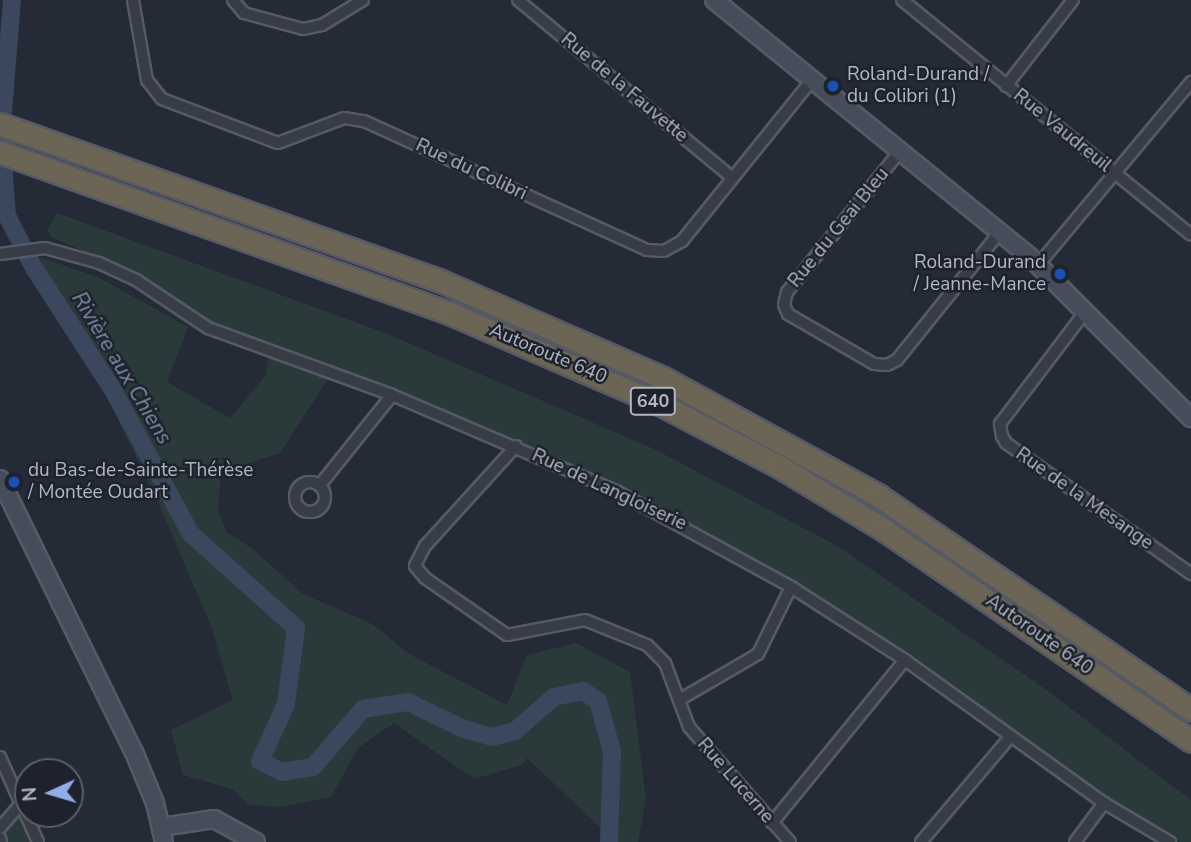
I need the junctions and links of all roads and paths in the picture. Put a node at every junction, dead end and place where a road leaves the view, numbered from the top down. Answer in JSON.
{"nodes":[{"id":1,"x":133,"y":0,"type":"edge"},
{"id":2,"x":233,"y":0,"type":"edge"},
{"id":3,"x":363,"y":0,"type":"edge"},
{"id":4,"x":517,"y":0,"type":"edge"},
{"id":5,"x":714,"y":0,"type":"edge"},
{"id":6,"x":902,"y":0,"type":"edge"},
{"id":7,"x":1073,"y":0,"type":"edge"},
{"id":8,"x":812,"y":80,"type":"junction"},
{"id":9,"x":1191,"y":82,"type":"edge"},
{"id":10,"x":1006,"y":86,"type":"junction"},
{"id":11,"x":0,"y":124,"type":"edge"},
{"id":12,"x":900,"y":151,"type":"junction"},
{"id":13,"x":0,"y":152,"type":"edge"},
{"id":14,"x":1114,"y":173,"type":"junction"},
{"id":15,"x":731,"y":177,"type":"junction"},
{"id":16,"x":999,"y":233,"type":"junction"},
{"id":17,"x":1191,"y":234,"type":"edge"},
{"id":18,"x":0,"y":254,"type":"edge"},
{"id":19,"x":1038,"y":265,"type":"junction"},
{"id":20,"x":1085,"y":312,"type":"junction"},
{"id":21,"x":392,"y":395,"type":"junction"},
{"id":22,"x":1191,"y":418,"type":"edge"},
{"id":23,"x":516,"y":446,"type":"junction"},
{"id":24,"x":0,"y":479,"type":"edge"},
{"id":25,"x":320,"y":485,"type":"dead end"},
{"id":26,"x":1191,"y":574,"type":"edge"},
{"id":27,"x":791,"y":587,"type":"junction"},
{"id":28,"x":905,"y":660,"type":"junction"},
{"id":29,"x":679,"y":700,"type":"junction"},
{"id":30,"x":1191,"y":710,"type":"edge"},
{"id":31,"x":1010,"y":737,"type":"junction"},
{"id":32,"x":1191,"y":741,"type":"edge"},
{"id":33,"x":0,"y":757,"type":"edge"},
{"id":34,"x":14,"y":786,"type":"edge"},
{"id":35,"x":1104,"y":803,"type":"junction"},
{"id":36,"x":14,"y":812,"type":"edge"},
{"id":37,"x":772,"y":823,"type":"junction"},
{"id":38,"x":0,"y":828,"type":"edge"},
{"id":39,"x":163,"y":834,"type":"edge"},
{"id":40,"x":256,"y":842,"type":"edge"},
{"id":41,"x":790,"y":842,"type":"edge"},
{"id":42,"x":921,"y":842,"type":"edge"},
{"id":43,"x":1075,"y":842,"type":"edge"},
{"id":44,"x":1170,"y":842,"type":"edge"}],
"edges":[{"from":1,"to":15,"type":"street","name":"Rue du Colibri"},
{"from":2,"to":3,"type":"street"},
{"from":4,"to":15,"type":"street","name":"Rue de la Fauvette"},
{"from":5,"to":8,"type":"street"},
{"from":6,"to":10,"type":"street","name":"Rue Vaudreuil"},
{"from":7,"to":10,"type":"street"},
{"from":8,"to":12,"type":"street"},
{"from":8,"to":15,"type":"street","name":"Rue du Colibri"},
{"from":9,"to":14,"type":"street"},
{"from":10,"to":14,"type":"street","name":"Rue Vaudreuil"},
{"from":11,"to":30,"type":"highway","name":"Autoroute 640","number":"640"},
{"from":12,"to":16,"type":"street"},
{"from":12,"to":16,"type":"street","name":"Rue du Geai Bleu"},
{"from":13,"to":32,"type":"highway","name":"Autoroute 640","number":"640"},
{"from":14,"to":17,"type":"street","name":"Rue Vaudreuil"},
{"from":14,"to":19,"type":"street"},
{"from":16,"to":19,"type":"street"},
{"from":18,"to":21,"type":"street","name":"Rue de Langloiserie"},
{"from":19,"to":20,"type":"street"},
{"from":20,"to":22,"type":"street"},
{"from":20,"to":26,"type":"street","name":"Rue de la Mesange"},
{"from":21,"to":23,"type":"street","name":"Rue de Langloiserie"},
{"from":21,"to":25,"type":"street"},
{"from":23,"to":27,"type":"street","name":"Rue de Langloiserie"},
{"from":23,"to":29,"type":"street","name":"Rue Lucerne"},
{"from":24,"to":39,"type":"street"},
{"from":27,"to":28,"type":"street","name":"Rue de Langloiserie"},
{"from":27,"to":29,"type":"street"},
{"from":28,"to":31,"type":"street","name":"Rue de Langloiserie"},
{"from":28,"to":37,"type":"street"},
{"from":29,"to":37,"type":"street","name":"Rue Lucerne"},
{"from":31,"to":35,"type":"street","name":"Rue de Langloiserie"},
{"from":31,"to":42,"type":"street"},
{"from":33,"to":34,"type":"street"},
{"from":35,"to":43,"type":"street"},
{"from":35,"to":44,"type":"street","name":"Rue de Langloiserie"},
{"from":36,"to":38,"type":"street"},
{"from":37,"to":41,"type":"street","name":"Rue Lucerne"},
{"from":39,"to":40,"type":"street"}]}
